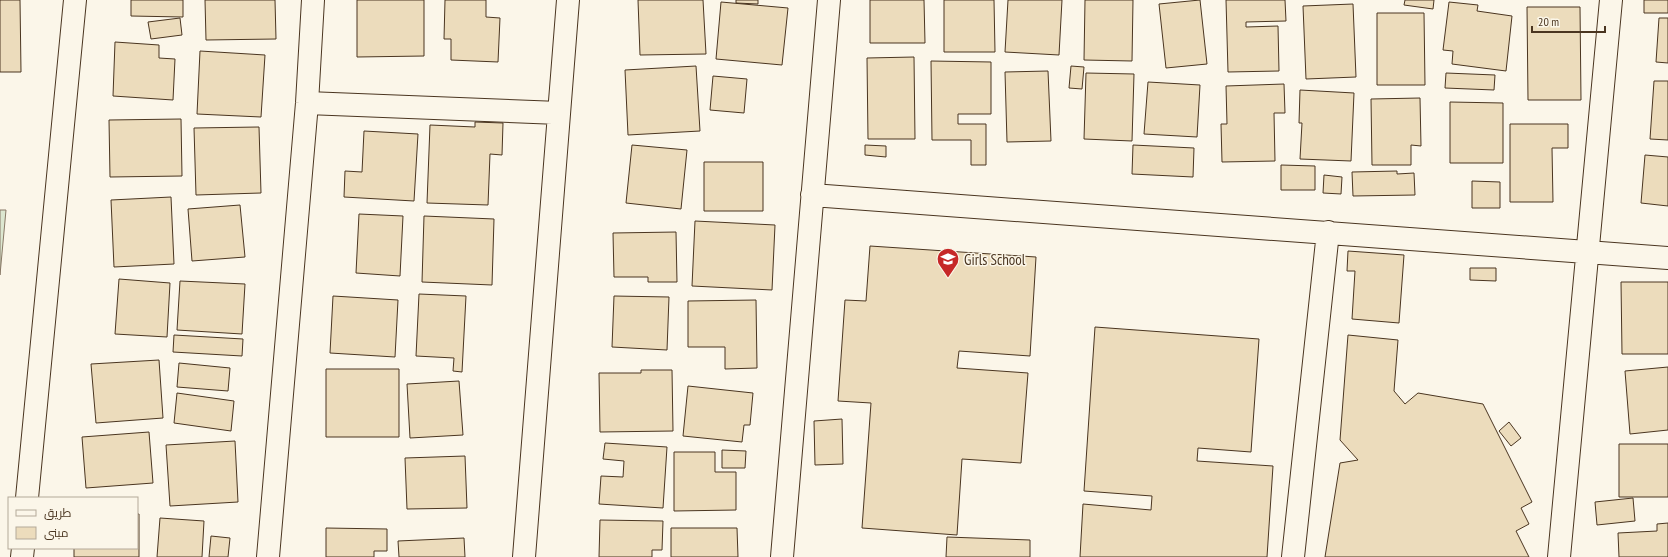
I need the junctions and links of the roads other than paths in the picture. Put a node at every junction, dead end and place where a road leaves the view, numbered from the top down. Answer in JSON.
{"nodes":[{"id":1,"x":75,"y":0,"type":"edge"},
{"id":2,"x":313,"y":0,"type":"edge"},
{"id":3,"x":568,"y":0,"type":"edge"},
{"id":4,"x":829,"y":0,"type":"edge"},
{"id":5,"x":1611,"y":0,"type":"edge"},
{"id":6,"x":306,"y":103,"type":"junction"},
{"id":7,"x":559,"y":113,"type":"junction"},
{"id":8,"x":812,"y":194,"type":"junction"},
{"id":9,"x":1328,"y":232,"type":"junction"},
{"id":10,"x":1587,"y":253,"type":"junction"},
{"id":11,"x":1668,"y":258,"type":"edge"},
{"id":12,"x":28,"y":497,"type":"edge"},
{"id":13,"x":268,"y":557,"type":"edge"},
{"id":14,"x":524,"y":557,"type":"edge"},
{"id":15,"x":782,"y":557,"type":"edge"},
{"id":16,"x":1293,"y":557,"type":"edge"},
{"id":17,"x":1558,"y":557,"type":"edge"}],
"edges":[{"from":1,"to":12,"type":"street"},
{"from":2,"to":6,"type":"street"},
{"from":3,"to":7,"type":"street"},
{"from":4,"to":8,"type":"street"},
{"from":5,"to":10,"type":"street"},
{"from":6,"to":7,"type":"street"},
{"from":6,"to":13,"type":"street"},
{"from":7,"to":14,"type":"street"},
{"from":8,"to":9,"type":"street"},
{"from":8,"to":15,"type":"street"},
{"from":9,"to":10,"type":"street"},
{"from":9,"to":16,"type":"street"},
{"from":10,"to":11,"type":"street"},
{"from":10,"to":17,"type":"street"}]}
